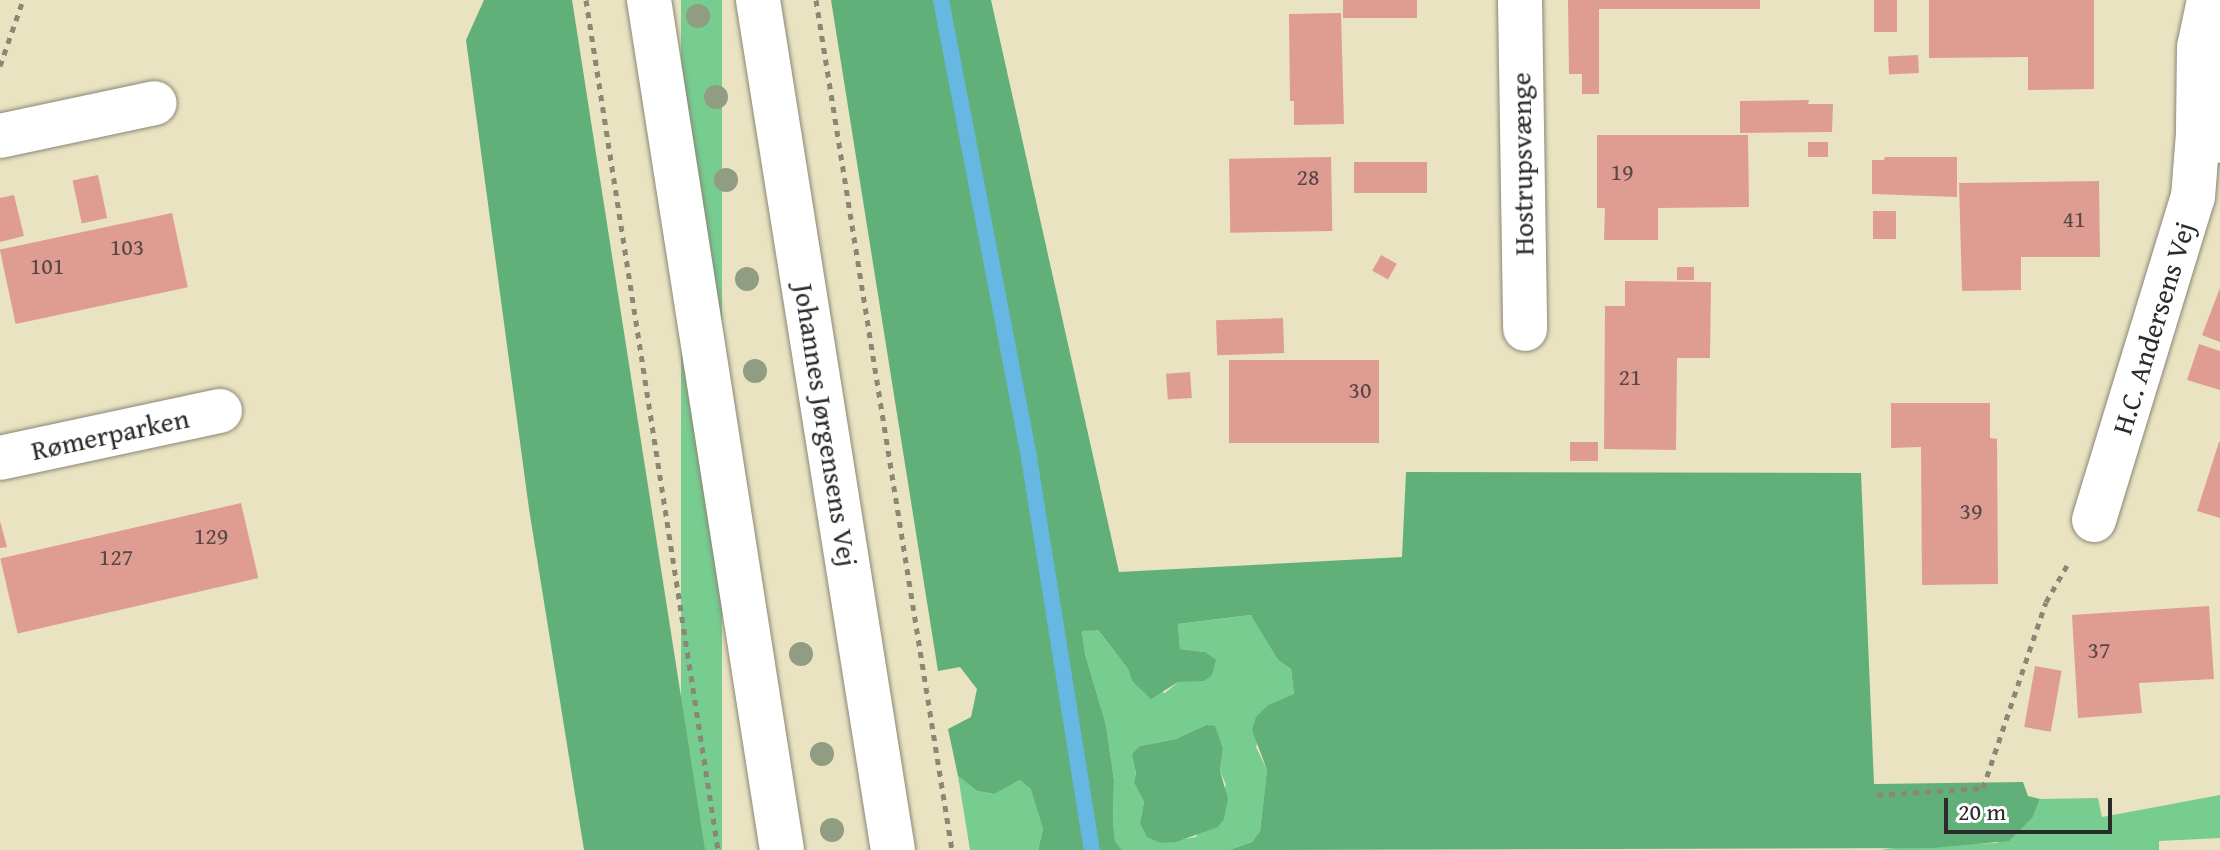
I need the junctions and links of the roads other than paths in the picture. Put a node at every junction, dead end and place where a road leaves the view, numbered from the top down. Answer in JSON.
{"nodes":[{"id":1,"x":649,"y":0,"type":"edge"},
{"id":2,"x":758,"y":0,"type":"edge"},
{"id":3,"x":1520,"y":0,"type":"edge"},
{"id":4,"x":2209,"y":0,"type":"edge"},
{"id":5,"x":155,"y":103,"type":"dead end"},
{"id":6,"x":0,"y":136,"type":"edge"},
{"id":7,"x":2209,"y":137,"type":"edge"},
{"id":8,"x":1525,"y":329,"type":"dead end"},
{"id":9,"x":220,"y":411,"type":"dead end"},
{"id":10,"x":0,"y":458,"type":"edge"},
{"id":11,"x":2094,"y":520,"type":"road end"},
{"id":12,"x":782,"y":850,"type":"edge"},
{"id":13,"x":893,"y":850,"type":"edge"}],
"edges":[{"from":1,"to":12,"type":"street"},
{"from":2,"to":13,"type":"street","name":"Johannes Jørgensens Vej"},
{"from":3,"to":8,"type":"street","name":"Hostrupsvænge"},
{"from":4,"to":7,"type":"street","name":"H.C. Andersens Vej"},
{"from":5,"to":6,"type":"street"},
{"from":7,"to":11,"type":"street","name":"H.C. Andersens Vej"},
{"from":9,"to":10,"type":"street","name":"Rømerparken"}]}
